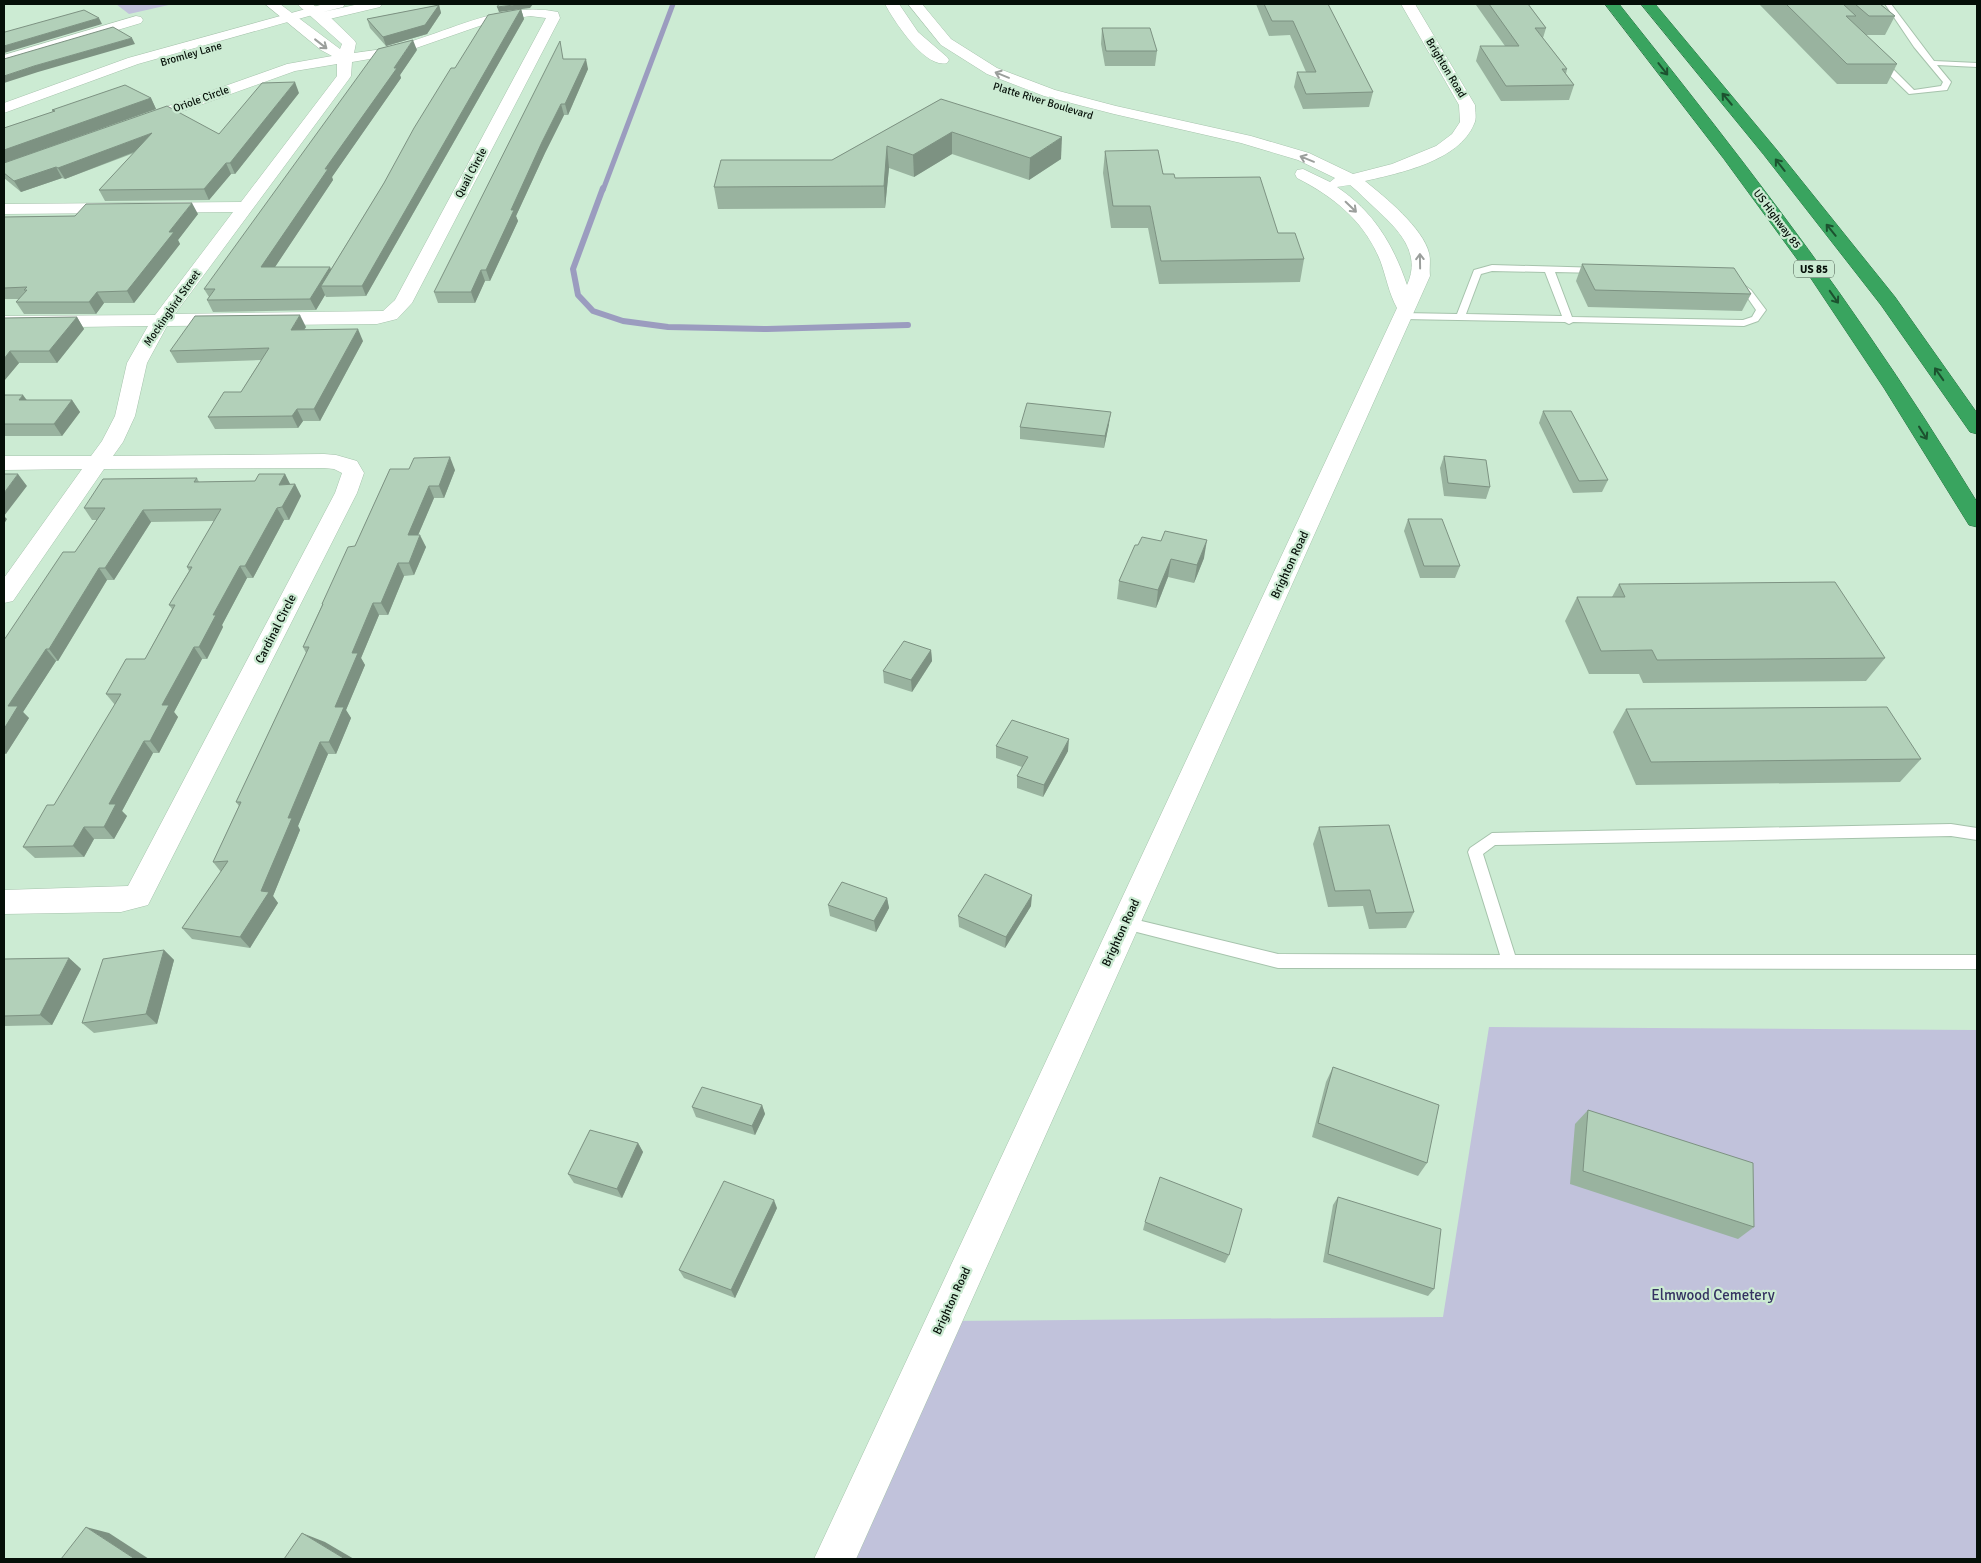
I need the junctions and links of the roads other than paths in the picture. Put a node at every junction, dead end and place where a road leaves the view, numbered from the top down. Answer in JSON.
{"nodes":[{"id":1,"x":272,"y":4,"type":"edge"},
{"id":2,"x":338,"y":4,"type":"edge"},
{"id":3,"x":375,"y":4,"type":"edge"},
{"id":4,"x":892,"y":4,"type":"edge"},
{"id":5,"x":915,"y":4,"type":"edge"},
{"id":6,"x":1408,"y":4,"type":"edge"},
{"id":7,"x":1612,"y":4,"type":"edge"},
{"id":8,"x":1648,"y":4,"type":"edge"},
{"id":9,"x":1888,"y":4,"type":"edge"},
{"id":10,"x":123,"y":9,"type":"dead end"},
{"id":11,"x":313,"y":10,"type":"edge"},
{"id":12,"x":292,"y":20,"type":"junction"},
{"id":13,"x":1876,"y":57,"type":"edge"},
{"id":14,"x":345,"y":58,"type":"junction"},
{"id":15,"x":4,"y":60,"type":"edge"},
{"id":16,"x":1931,"y":63,"type":"junction"},
{"id":17,"x":1977,"y":65,"type":"edge"},
{"id":18,"x":955,"y":68,"type":"dead end"},
{"id":19,"x":981,"y":81,"type":"dead end"},
{"id":20,"x":4,"y":108,"type":"edge"},
{"id":21,"x":1111,"y":115,"type":"junction"},
{"id":22,"x":1134,"y":120,"type":"junction"},
{"id":23,"x":128,"y":125,"type":"edge"},
{"id":24,"x":1351,"y":179,"type":"junction"},
{"id":25,"x":1325,"y":186,"type":"junction"},
{"id":26,"x":246,"y":207,"type":"junction"},
{"id":27,"x":4,"y":209,"type":"edge"},
{"id":28,"x":1549,"y":269,"type":"junction"},
{"id":29,"x":1608,"y":270,"type":"edge"},
{"id":30,"x":1731,"y":279,"type":"edge"},
{"id":31,"x":1404,"y":311,"type":"junction"},
{"id":32,"x":1460,"y":318,"type":"junction"},
{"id":33,"x":161,"y":320,"type":"junction"},
{"id":34,"x":1569,"y":320,"type":"junction"},
{"id":35,"x":4,"y":322,"type":"edge"},
{"id":36,"x":1977,"y":428,"type":"edge"},
{"id":37,"x":97,"y":462,"type":"junction"},
{"id":38,"x":4,"y":463,"type":"edge"},
{"id":39,"x":1977,"y":520,"type":"edge"},
{"id":40,"x":4,"y":595,"type":"edge"},
{"id":41,"x":1977,"y":834,"type":"edge"},
{"id":42,"x":4,"y":902,"type":"edge"},
{"id":43,"x":1125,"y":923,"type":"junction"},
{"id":44,"x":1509,"y":960,"type":"junction"},
{"id":45,"x":1977,"y":962,"type":"edge"},
{"id":46,"x":835,"y":1559,"type":"edge"}],
"edges":[{"from":1,"to":12,"type":"street"},
{"from":2,"to":11,"type":"street"},
{"from":3,"to":11,"type":"street"},
{"from":4,"to":18,"type":"street"},
{"from":21,"to":5,"type":"street","name":"Platte River Boulevard","one_way":true},
{"from":6,"to":24,"type":"street","name":"Brighton Road"},
{"from":7,"to":39,"type":"highway","name":"US Highway 85","number":"US 85","one_way":true},
{"from":36,"to":8,"type":"highway","number":"US 85","one_way":true},
{"from":9,"to":16,"type":"lane"},
{"from":10,"to":15,"type":"street"},
{"from":11,"to":12,"type":"street","name":"Bromley Lane"},
{"from":11,"to":14,"type":"street","name":"Mockingbird Street"},
{"from":12,"to":14,"type":"street","one_way":true},
{"from":12,"to":20,"type":"street","name":"Bromley Lane"},
{"from":13,"to":16,"type":"lane"},
{"from":14,"to":23,"type":"street","name":"Oriole Circle"},
{"from":14,"to":26,"type":"street","name":"Mockingbird Street"},
{"from":14,"to":33,"type":"street","name":"Quail Circle"},
{"from":16,"to":17,"type":"lane"},
{"from":19,"to":21,"type":"street","name":"Platte River Boulevard"},
{"from":21,"to":22,"type":"street","name":"Platte River Boulevard"},
{"from":24,"to":22,"type":"street","name":"Platte River Boulevard","one_way":true},
{"from":22,"to":25,"type":"street","name":"Platte River Boulevard"},
{"from":24,"to":25,"type":"street","name":"Brighton Road"},
{"from":31,"to":24,"type":"street","name":"Brighton Road","one_way":true},
{"from":25,"to":31,"type":"street","one_way":true},
{"from":26,"to":27,"type":"street"},
{"from":26,"to":33,"type":"street","name":"Mockingbird Street"},
{"from":28,"to":29,"type":"lane"},
{"from":28,"to":32,"type":"lane"},
{"from":28,"to":34,"type":"lane"},
{"from":30,"to":34,"type":"lane"},
{"from":31,"to":32,"type":"lane"},
{"from":31,"to":43,"type":"street","name":"Brighton Road"},
{"from":32,"to":34,"type":"lane"},
{"from":33,"to":35,"type":"street"},
{"from":33,"to":37,"type":"street","name":"Mockingbird Street"},
{"from":37,"to":38,"type":"street"},
{"from":37,"to":40,"type":"street","name":"Mockingbird Street"},
{"from":37,"to":42,"type":"street","name":"Cardinal Circle"},
{"from":41,"to":44,"type":"lane"},
{"from":43,"to":44,"type":"lane"},
{"from":43,"to":46,"type":"street","name":"Brighton Road"},
{"from":44,"to":45,"type":"lane"}]}
